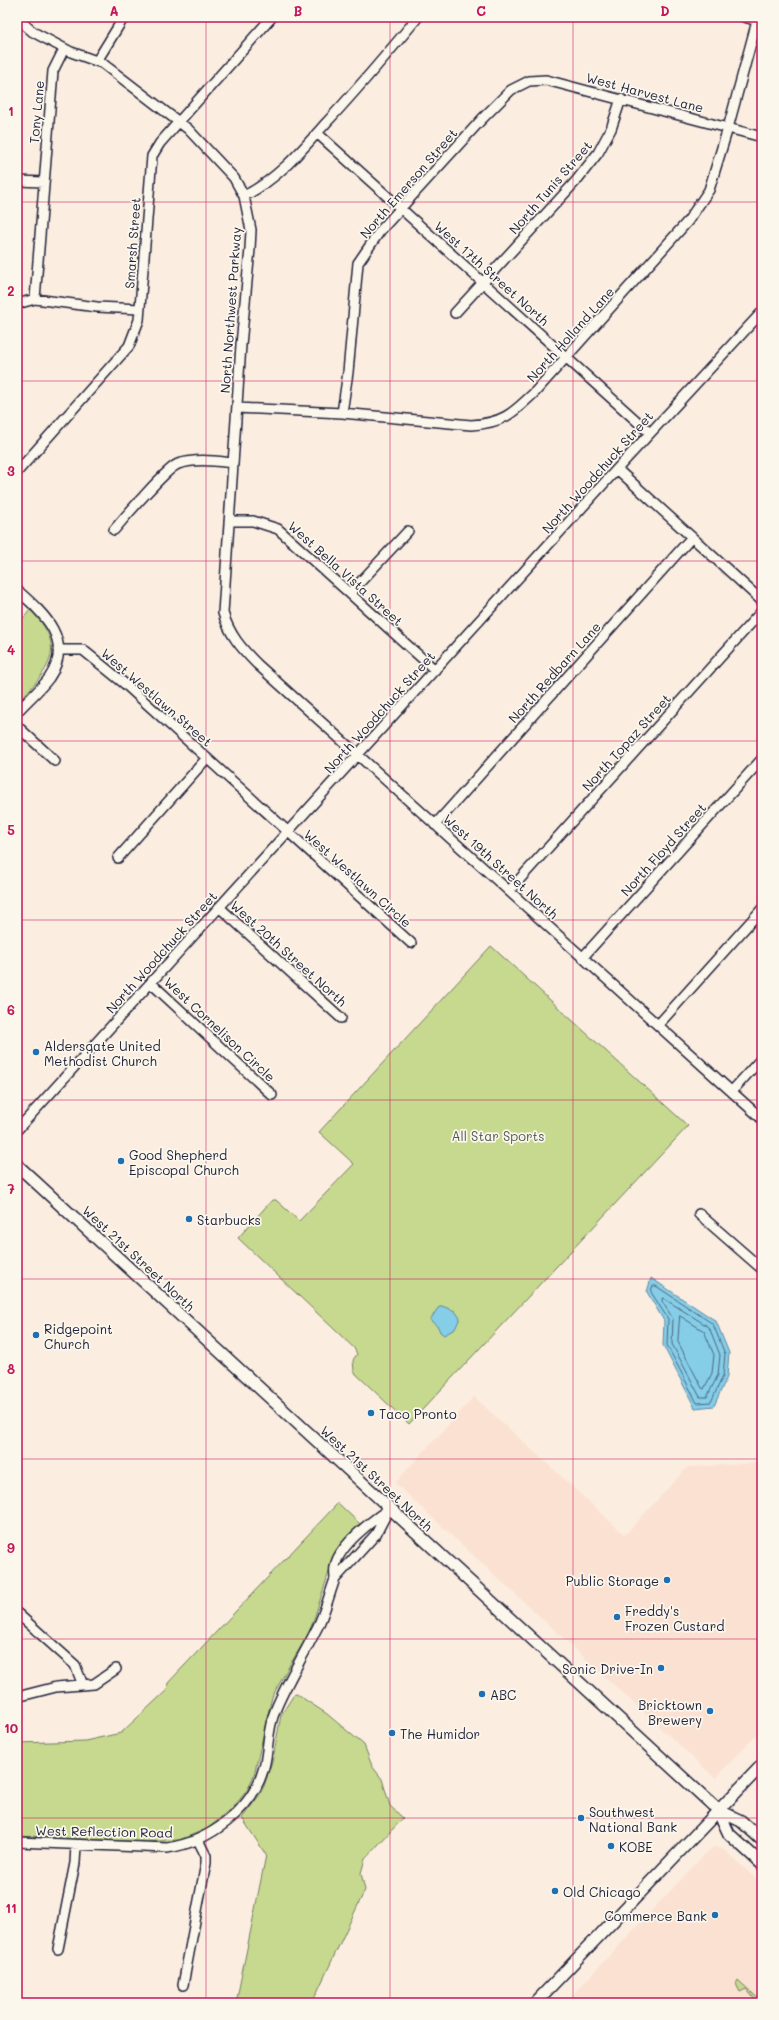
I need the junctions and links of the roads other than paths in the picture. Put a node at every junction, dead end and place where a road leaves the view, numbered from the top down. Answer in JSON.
{"nodes":[{"id":1,"x":124,"y":17,"type":"edge"},
{"id":2,"x":272,"y":17,"type":"edge"},
{"id":3,"x":418,"y":17,"type":"edge"},
{"id":4,"x":744,"y":17,"type":"edge"},
{"id":5,"x":17,"y":18,"type":"edge"},
{"id":6,"x":759,"y":21,"type":"edge"},
{"id":7,"x":64,"y":49,"type":"junction"},
{"id":8,"x":97,"y":62,"type":"junction"},
{"id":9,"x":520,"y":85,"type":"joint"},
{"id":10,"x":621,"y":99,"type":"junction"},
{"id":11,"x":179,"y":122,"type":"junction"},
{"id":12,"x":728,"y":128,"type":"junction"},
{"id":13,"x":317,"y":133,"type":"junction"},
{"id":14,"x":762,"y":137,"type":"edge"},
{"id":15,"x":17,"y":181,"type":"edge"},
{"id":16,"x":44,"y":182,"type":"junction"},
{"id":17,"x":244,"y":196,"type":"junction"},
{"id":18,"x":400,"y":208,"type":"junction"},
{"id":19,"x":483,"y":282,"type":"junction"},
{"id":20,"x":36,"y":299,"type":"junction"},
{"id":21,"x":17,"y":304,"type":"edge"},
{"id":22,"x":140,"y":309,"type":"junction"},
{"id":23,"x":762,"y":312,"type":"edge"},
{"id":24,"x":455,"y":313,"type":"dead end"},
{"id":25,"x":566,"y":357,"type":"junction"},
{"id":26,"x":237,"y":408,"type":"junction"},
{"id":27,"x":342,"y":413,"type":"junction"},
{"id":28,"x":650,"y":433,"type":"junction"},
{"id":29,"x":233,"y":463,"type":"junction"},
{"id":30,"x":616,"y":469,"type":"junction"},
{"id":31,"x":17,"y":472,"type":"edge"},
{"id":32,"x":228,"y":520,"type":"junction"},
{"id":33,"x":114,"y":530,"type":"dead end"},
{"id":34,"x":408,"y":531,"type":"dead end"},
{"id":35,"x":692,"y":538,"type":"junction"},
{"id":36,"x":17,"y":590,"type":"edge"},
{"id":37,"x":350,"y":593,"type":"junction"},
{"id":38,"x":762,"y":602,"type":"edge"},
{"id":39,"x":762,"y":611,"type":"edge"},
{"id":40,"x":227,"y":627,"type":"joint"},
{"id":41,"x":58,"y":650,"type":"junction"},
{"id":42,"x":435,"y":670,"type":"junction"},
{"id":43,"x":17,"y":712,"type":"edge"},
{"id":44,"x":17,"y":726,"type":"edge"},
{"id":45,"x":358,"y":755,"type":"junction"},
{"id":46,"x":207,"y":758,"type":"junction"},
{"id":47,"x":762,"y":759,"type":"edge"},
{"id":48,"x":55,"y":761,"type":"dead end"},
{"id":49,"x":435,"y":825,"type":"junction"},
{"id":50,"x":288,"y":832,"type":"junction"},
{"id":51,"x":118,"y":858,"type":"dead end"},
{"id":52,"x":509,"y":891,"type":"junction"},
{"id":53,"x":219,"y":907,"type":"junction"},
{"id":54,"x":762,"y":909,"type":"edge"},
{"id":55,"x":411,"y":943,"type":"dead end"},
{"id":56,"x":583,"y":957,"type":"junction"},
{"id":57,"x":151,"y":983,"type":"junction"},
{"id":58,"x":341,"y":1018,"type":"dead end"},
{"id":59,"x":658,"y":1025,"type":"junction"},
{"id":60,"x":762,"y":1058,"type":"edge"},
{"id":61,"x":732,"y":1092,"type":"junction"},
{"id":62,"x":272,"y":1094,"type":"dead end"},
{"id":63,"x":762,"y":1119,"type":"edge"},
{"id":64,"x":17,"y":1130,"type":"edge"},
{"id":65,"x":17,"y":1165,"type":"edge"},
{"id":66,"x":699,"y":1214,"type":"dead end"},
{"id":67,"x":762,"y":1269,"type":"edge"},
{"id":68,"x":389,"y":1509,"type":"junction"},
{"id":69,"x":336,"y":1579,"type":"junction"},
{"id":70,"x":17,"y":1613,"type":"edge"},
{"id":71,"x":116,"y":1669,"type":"dead end"},
{"id":72,"x":83,"y":1686,"type":"junction"},
{"id":73,"x":17,"y":1697,"type":"edge"},
{"id":74,"x":762,"y":1765,"type":"edge"},
{"id":75,"x":718,"y":1810,"type":"junction"},
{"id":76,"x":198,"y":1840,"type":"junction"},
{"id":77,"x":762,"y":1840,"type":"edge"},
{"id":78,"x":17,"y":1842,"type":"edge"},
{"id":79,"x":76,"y":1844,"type":"junction"},
{"id":80,"x":762,"y":1864,"type":"edge"},
{"id":81,"x":58,"y":1949,"type":"dead end"},
{"id":82,"x":183,"y":1985,"type":"dead end"},
{"id":83,"x":535,"y":2003,"type":"edge"}],
"edges":[{"from":1,"to":8,"type":"street"},
{"from":2,"to":11,"type":"street","name":"Smarsh Street"},
{"from":3,"to":13,"type":"street"},
{"from":4,"to":6,"type":"street"},
{"from":5,"to":7,"type":"street","name":"North Northwest Parkway"},
{"from":6,"to":12,"type":"street","name":"North Holland Lane"},
{"from":7,"to":8,"type":"street","name":"North Northwest Parkway"},
{"from":7,"to":16,"type":"street","name":"Tony Lane"},
{"from":8,"to":11,"type":"street","name":"North Northwest Parkway"},
{"from":9,"to":10,"type":"street","name":"West Harvest Lane"},
{"from":9,"to":18,"type":"street","name":"North Emerson Street"},
{"from":10,"to":12,"type":"street","name":"West Harvest Lane"},
{"from":10,"to":19,"type":"street","name":"North Tunis Street"},
{"from":11,"to":17,"type":"street","name":"North Northwest Parkway"},
{"from":11,"to":22,"type":"street","name":"Smarsh Street"},
{"from":12,"to":14,"type":"street","name":"West Harvest Lane"},
{"from":12,"to":25,"type":"street","name":"North Holland Lane"},
{"from":13,"to":17,"type":"street"},
{"from":13,"to":18,"type":"street","name":"West 17th Street North"},
{"from":15,"to":16,"type":"street"},
{"from":16,"to":20,"type":"street","name":"Tony Lane"},
{"from":17,"to":26,"type":"street","name":"North Northwest Parkway"},
{"from":18,"to":19,"type":"street","name":"West 17th Street North"},
{"from":18,"to":27,"type":"street","name":"North Emerson Street"},
{"from":19,"to":24,"type":"street","name":"North Tunis Street"},
{"from":19,"to":25,"type":"street","name":"West 17th Street North"},
{"from":20,"to":21,"type":"street"},
{"from":20,"to":22,"type":"street"},
{"from":22,"to":31,"type":"street","name":"Smarsh Street"},
{"from":23,"to":28,"type":"street","name":"North Woodchuck Street"},
{"from":25,"to":27,"type":"street","name":"North Holland Lane"},
{"from":25,"to":28,"type":"street","name":"West 17th Street North"},
{"from":26,"to":27,"type":"street","name":"North Holland Lane"},
{"from":26,"to":29,"type":"street","name":"North Northwest Parkway"},
{"from":28,"to":30,"type":"street","name":"North Woodchuck Street"},
{"from":29,"to":32,"type":"street","name":"North Northwest Parkway"},
{"from":29,"to":33,"type":"street"},
{"from":30,"to":35,"type":"street"},
{"from":30,"to":42,"type":"street","name":"North Woodchuck Street"},
{"from":32,"to":37,"type":"street","name":"West Bella Vista Street"},
{"from":32,"to":40,"type":"street","name":"North Northwest Parkway"},
{"from":34,"to":37,"type":"street"},
{"from":35,"to":38,"type":"street"},
{"from":35,"to":49,"type":"street","name":"North Redbarn Lane"},
{"from":36,"to":41,"type":"street"},
{"from":37,"to":42,"type":"street","name":"West Bella Vista Street"},
{"from":39,"to":52,"type":"street","name":"North Topaz Street"},
{"from":40,"to":45,"type":"street","name":"West 19th Street North"},
{"from":41,"to":43,"type":"street"},
{"from":41,"to":46,"type":"street","name":"West Westlawn Street"},
{"from":42,"to":45,"type":"street","name":"North Woodchuck Street"},
{"from":44,"to":48,"type":"street"},
{"from":45,"to":49,"type":"street","name":"West 19th Street North"},
{"from":45,"to":50,"type":"street","name":"North Woodchuck Street"},
{"from":46,"to":50,"type":"street","name":"West Westlawn Street"},
{"from":46,"to":51,"type":"street"},
{"from":47,"to":56,"type":"street","name":"North Floyd Street"},
{"from":49,"to":52,"type":"street","name":"West 19th Street North"},
{"from":50,"to":53,"type":"street","name":"North Woodchuck Street"},
{"from":50,"to":55,"type":"street","name":"West Westlawn Circle"},
{"from":52,"to":56,"type":"street","name":"West 19th Street North"},
{"from":53,"to":57,"type":"street","name":"North Woodchuck Street"},
{"from":53,"to":58,"type":"street","name":"West 20th Street North"},
{"from":54,"to":59,"type":"street"},
{"from":56,"to":59,"type":"street","name":"West 19th Street North"},
{"from":57,"to":62,"type":"street","name":"West Cornelison Circle"},
{"from":57,"to":64,"type":"street","name":"North Woodchuck Street"},
{"from":59,"to":61,"type":"street","name":"West 19th Street North"},
{"from":60,"to":61,"type":"street"},
{"from":61,"to":63,"type":"street","name":"West 19th Street North"},
{"from":65,"to":68,"type":"main road","name":"West 21st Street North"},
{"from":66,"to":67,"type":"street"},
{"from":68,"to":69,"type":"street","name":"West Reflection Road"},
{"from":68,"to":69,"type":"street","name":"West Reflection Road"},
{"from":68,"to":75,"type":"main road","name":"West 21st Street North"},
{"from":69,"to":76,"type":"street","name":"West Reflection Road"},
{"from":70,"to":72,"type":"street"},
{"from":71,"to":72,"type":"street"},
{"from":72,"to":73,"type":"street"},
{"from":74,"to":75,"type":"main road"},
{"from":75,"to":77,"type":"main road","name":"West 21st Street North"},
{"from":75,"to":80,"type":"main road","name":"West 21st Street North"},
{"from":75,"to":83,"type":"main road"},
{"from":76,"to":79,"type":"street","name":"West Reflection Road"},
{"from":76,"to":82,"type":"street"},
{"from":78,"to":79,"type":"street","name":"West Reflection Road"},
{"from":79,"to":81,"type":"street"}]}
